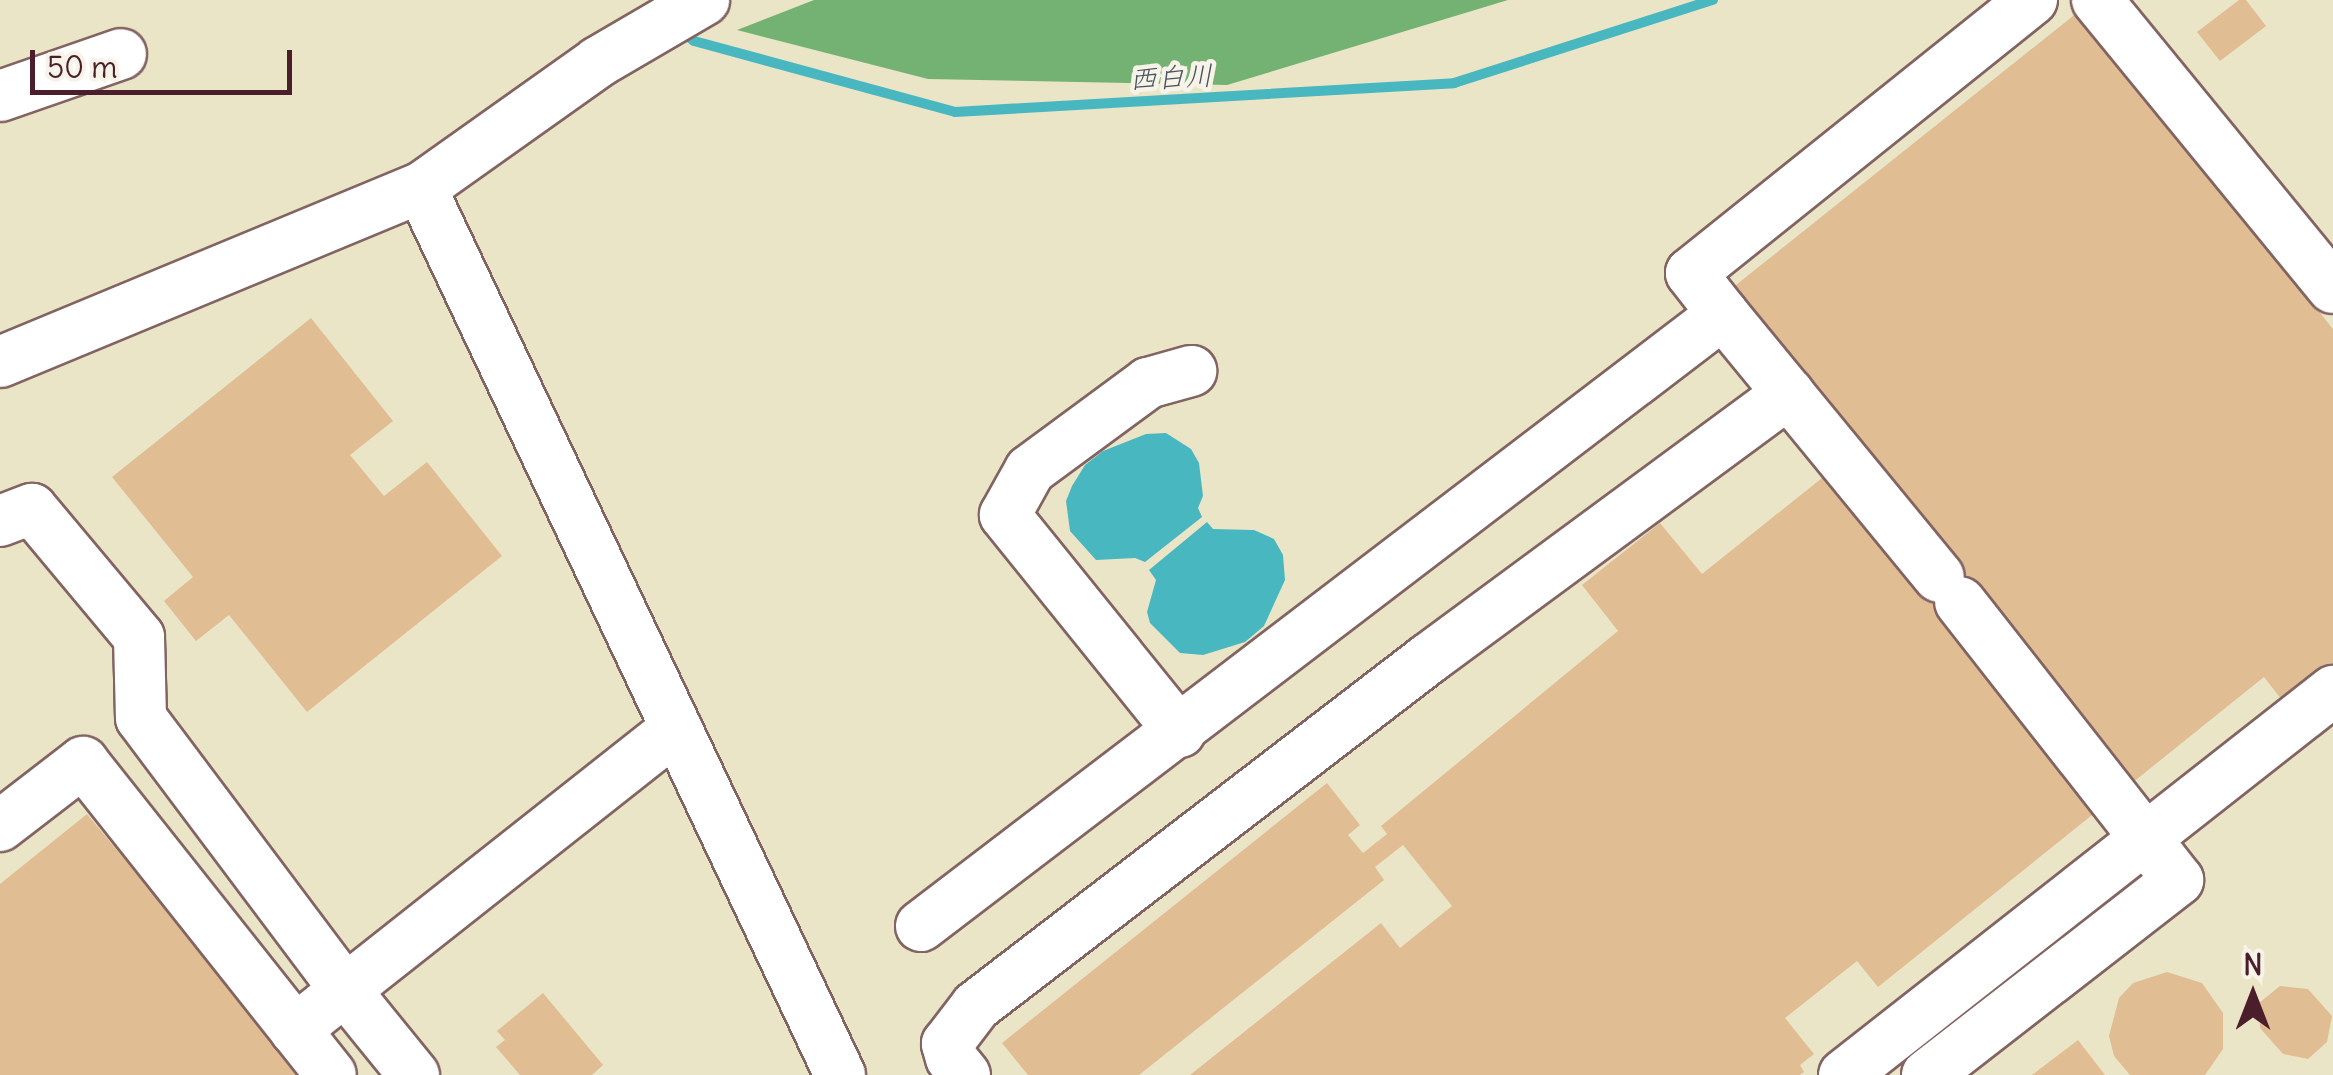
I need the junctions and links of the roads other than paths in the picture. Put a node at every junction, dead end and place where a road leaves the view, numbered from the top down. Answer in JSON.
{"nodes":[{"id":1,"x":704,"y":0,"type":"edge"},
{"id":2,"x":2032,"y":0,"type":"edge"},
{"id":3,"x":2097,"y":0,"type":"edge"},
{"id":4,"x":122,"y":54,"type":"dead end"},
{"id":5,"x":0,"y":96,"type":"edge"},
{"id":6,"x":421,"y":188,"type":"junction"},
{"id":7,"x":2333,"y":288,"type":"edge"},
{"id":8,"x":1723,"y":314,"type":"junction"},
{"id":9,"x":0,"y":362,"type":"edge"},
{"id":10,"x":1192,"y":370,"type":"dead end"},
{"id":11,"x":1788,"y":393,"type":"junction"},
{"id":12,"x":0,"y":521,"type":"edge"},
{"id":13,"x":2333,"y":691,"type":"edge"},
{"id":14,"x":676,"y":729,"type":"junction"},
{"id":15,"x":1180,"y":732,"type":"junction"},
{"id":16,"x":0,"y":826,"type":"edge"},
{"id":17,"x":2144,"y":839,"type":"junction"},
{"id":18,"x":921,"y":926,"type":"dead end"},
{"id":19,"x":345,"y":990,"type":"junction"},
{"id":20,"x":294,"y":1030,"type":"junction"},
{"id":21,"x":330,"y":1075,"type":"edge"},
{"id":22,"x":414,"y":1075,"type":"edge"},
{"id":23,"x":840,"y":1075,"type":"edge"},
{"id":24,"x":964,"y":1075,"type":"edge"},
{"id":25,"x":1844,"y":1075,"type":"edge"},
{"id":26,"x":1927,"y":1075,"type":"edge"}],
"edges":[{"from":1,"to":6,"type":"street"},
{"from":2,"to":8,"type":"street"},
{"from":3,"to":7,"type":"street"},
{"from":4,"to":5,"type":"street"},
{"from":6,"to":9,"type":"street"},
{"from":6,"to":14,"type":"street"},
{"from":8,"to":11,"type":"street"},
{"from":8,"to":15,"type":"street"},
{"from":10,"to":15,"type":"street"},
{"from":11,"to":17,"type":"street"},
{"from":11,"to":24,"type":"street"},
{"from":12,"to":19,"type":"street"},
{"from":13,"to":17,"type":"street"},
{"from":14,"to":19,"type":"street"},
{"from":14,"to":23,"type":"street"},
{"from":15,"to":18,"type":"street"},
{"from":16,"to":20,"type":"street"},
{"from":17,"to":25,"type":"street"},
{"from":17,"to":26,"type":"street"},
{"from":19,"to":20,"type":"street"},
{"from":19,"to":22,"type":"street"},
{"from":20,"to":21,"type":"street"}]}
